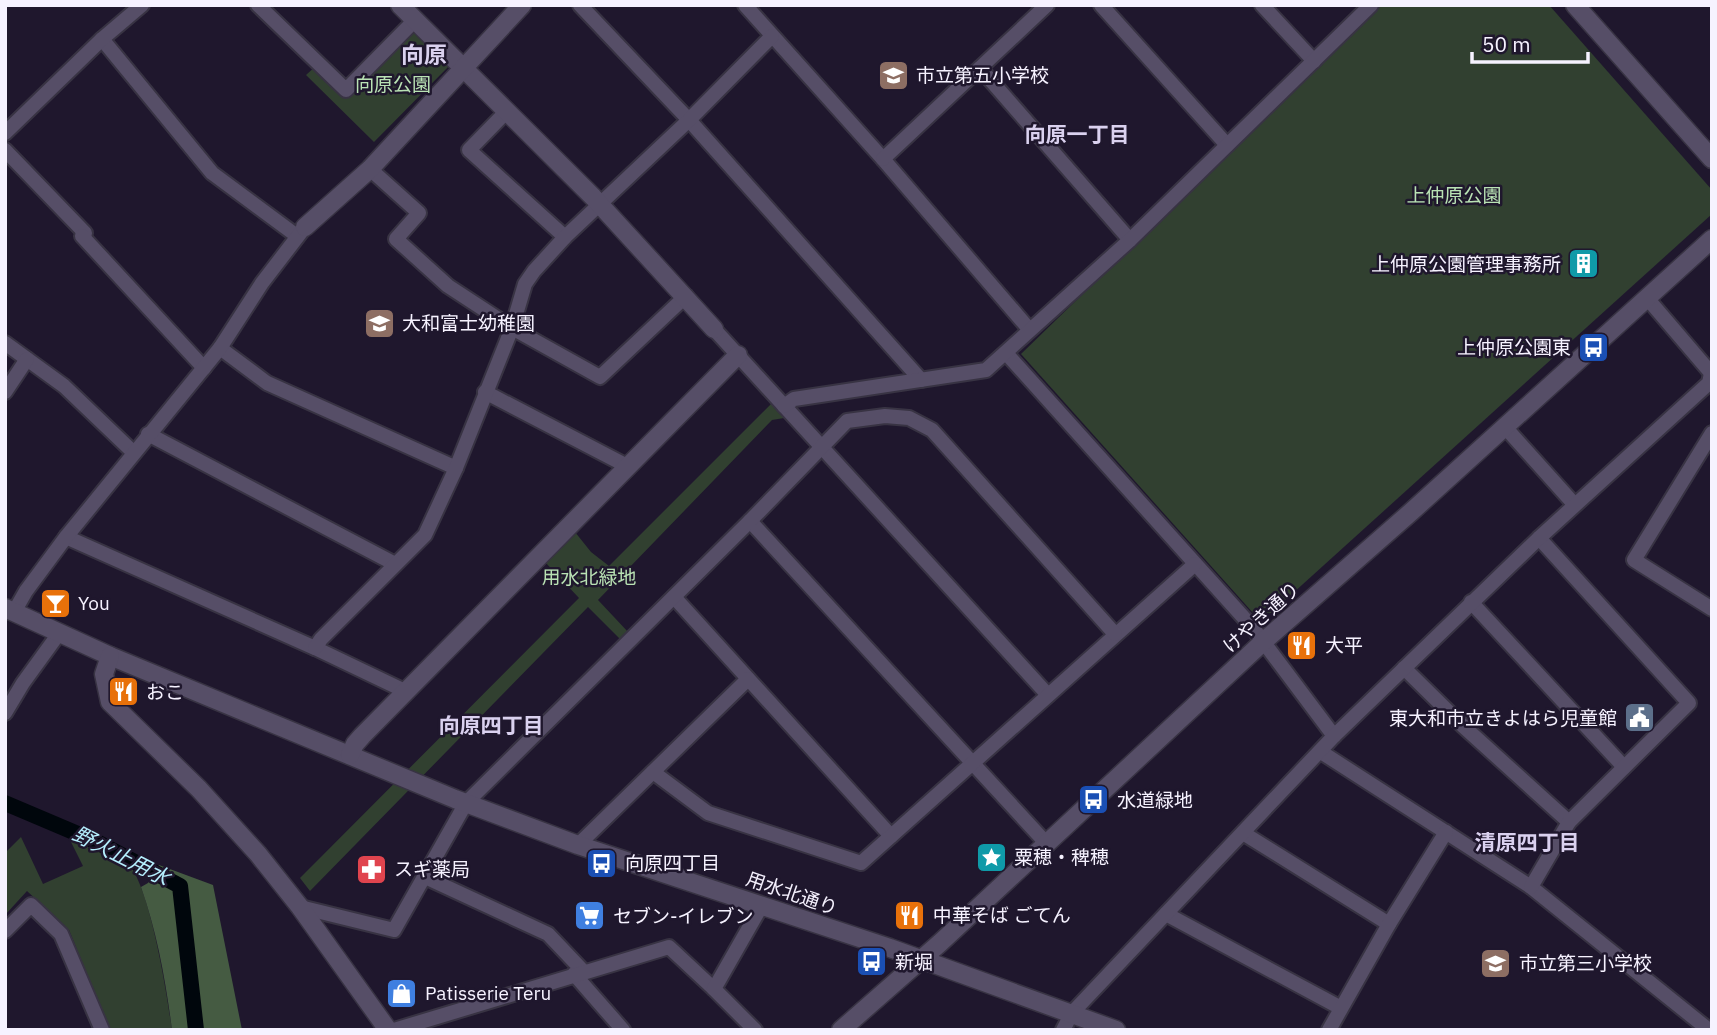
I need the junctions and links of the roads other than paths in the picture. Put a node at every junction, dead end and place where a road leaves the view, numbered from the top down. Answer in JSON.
{"nodes":[{"id":1,"x":142,"y":5,"type":"edge"},
{"id":2,"x":258,"y":5,"type":"edge"},
{"id":3,"x":522,"y":5,"type":"edge"},
{"id":4,"x":580,"y":5,"type":"edge"},
{"id":5,"x":745,"y":5,"type":"edge"},
{"id":6,"x":1047,"y":5,"type":"edge"},
{"id":7,"x":1101,"y":5,"type":"edge"},
{"id":8,"x":1262,"y":5,"type":"edge"},
{"id":9,"x":1371,"y":5,"type":"edge"},
{"id":10,"x":1576,"y":5,"type":"edge"},
{"id":11,"x":405,"y":9,"type":"edge"},
{"id":12,"x":772,"y":36,"type":"junction"},
{"id":13,"x":102,"y":39,"type":"junction"},
{"id":14,"x":1314,"y":61,"type":"junction"},
{"id":15,"x":465,"y":68,"type":"junction"},
{"id":16,"x":980,"y":68,"type":"junction"},
{"id":17,"x":507,"y":111,"type":"junction"},
{"id":18,"x":689,"y":120,"type":"junction"},
{"id":19,"x":5,"y":133,"type":"edge"},
{"id":20,"x":1227,"y":145,"type":"junction"},
{"id":21,"x":5,"y":150,"type":"edge"},
{"id":22,"x":883,"y":159,"type":"junction"},
{"id":23,"x":1712,"y":159,"type":"edge"},
{"id":24,"x":370,"y":169,"type":"junction"},
{"id":25,"x":601,"y":205,"type":"junction"},
{"id":26,"x":301,"y":232,"type":"junction"},
{"id":27,"x":565,"y":237,"type":"junction"},
{"id":28,"x":1712,"y":239,"type":"edge"},
{"id":29,"x":1130,"y":240,"type":"junction"},
{"id":30,"x":686,"y":296,"type":"junction"},
{"id":31,"x":1647,"y":298,"type":"junction"},
{"id":32,"x":512,"y":328,"type":"junction"},
{"id":33,"x":714,"y":329,"type":"joint"},
{"id":34,"x":1029,"y":329,"type":"junction"},
{"id":35,"x":5,"y":343,"type":"edge"},
{"id":36,"x":220,"y":348,"type":"junction"},
{"id":37,"x":1006,"y":352,"type":"junction"},
{"id":38,"x":738,"y":355,"type":"junction"},
{"id":39,"x":27,"y":359,"type":"junction"},
{"id":40,"x":204,"y":368,"type":"junction"},
{"id":41,"x":921,"y":380,"type":"junction"},
{"id":42,"x":5,"y":392,"type":"edge"},
{"id":43,"x":485,"y":392,"type":"junction"},
{"id":44,"x":784,"y":406,"type":"junction"},
{"id":45,"x":1505,"y":427,"type":"junction"},
{"id":46,"x":1712,"y":433,"type":"edge"},
{"id":47,"x":148,"y":434,"type":"junction"},
{"id":48,"x":822,"y":448,"type":"junction"},
{"id":49,"x":133,"y":452,"type":"junction"},
{"id":50,"x":627,"y":466,"type":"junction"},
{"id":51,"x":456,"y":468,"type":"junction"},
{"id":52,"x":1574,"y":504,"type":"junction"},
{"id":53,"x":750,"y":521,"type":"junction"},
{"id":54,"x":66,"y":537,"type":"junction"},
{"id":55,"x":1539,"y":538,"type":"junction"},
{"id":56,"x":395,"y":564,"type":"junction"},
{"id":57,"x":1195,"y":564,"type":"junction"},
{"id":58,"x":674,"y":597,"type":"junction"},
{"id":59,"x":1471,"y":603,"type":"junction"},
{"id":60,"x":10,"y":610,"type":"edge"},
{"id":61,"x":1712,"y":610,"type":"edge"},
{"id":62,"x":60,"y":632,"type":"junction"},
{"id":63,"x":1115,"y":634,"type":"junction"},
{"id":64,"x":1264,"y":641,"type":"junction"},
{"id":65,"x":315,"y":648,"type":"junction"},
{"id":66,"x":110,"y":656,"type":"junction"},
{"id":67,"x":1404,"y":668,"type":"junction"},
{"id":68,"x":748,"y":679,"type":"junction"},
{"id":69,"x":407,"y":692,"type":"junction"},
{"id":70,"x":1048,"y":695,"type":"junction"},
{"id":71,"x":5,"y":713,"type":"edge"},
{"id":72,"x":1334,"y":736,"type":"junction"},
{"id":73,"x":1321,"y":752,"type":"junction"},
{"id":74,"x":350,"y":755,"type":"junction"},
{"id":75,"x":973,"y":763,"type":"junction"},
{"id":76,"x":1624,"y":767,"type":"junction"},
{"id":77,"x":653,"y":772,"type":"junction"},
{"id":78,"x":461,"y":801,"type":"junction"},
{"id":79,"x":1569,"y":822,"type":"junction"},
{"id":80,"x":1446,"y":832,"type":"junction"},
{"id":81,"x":1243,"y":833,"type":"junction"},
{"id":82,"x":891,"y":836,"type":"junction"},
{"id":83,"x":1047,"y":844,"type":"junction"},
{"id":84,"x":578,"y":845,"type":"junction"},
{"id":85,"x":425,"y":877,"type":"junction"},
{"id":86,"x":1531,"y":887,"type":"junction"},
{"id":87,"x":762,"y":905,"type":"junction"},
{"id":88,"x":300,"y":907,"type":"junction"},
{"id":89,"x":1166,"y":914,"type":"junction"},
{"id":90,"x":1390,"y":924,"type":"junction"},
{"id":91,"x":5,"y":931,"type":"edge"},
{"id":92,"x":921,"y":959,"type":"junction"},
{"id":93,"x":579,"y":973,"type":"junction"},
{"id":94,"x":714,"y":989,"type":"junction"},
{"id":95,"x":1341,"y":1008,"type":"junction"},
{"id":96,"x":1072,"y":1013,"type":"junction"},
{"id":97,"x":102,"y":1030,"type":"edge"},
{"id":98,"x":388,"y":1030,"type":"edge"},
{"id":99,"x":394,"y":1030,"type":"edge"},
{"id":100,"x":624,"y":1030,"type":"edge"},
{"id":101,"x":755,"y":1030,"type":"edge"},
{"id":102,"x":841,"y":1030,"type":"edge"},
{"id":103,"x":1063,"y":1030,"type":"edge"},
{"id":104,"x":1116,"y":1030,"type":"edge"},
{"id":105,"x":1329,"y":1030,"type":"edge"},
{"id":106,"x":1709,"y":1030,"type":"edge"}],
"edges":[{"from":1,"to":13,"type":"street"},
{"from":2,"to":11,"type":"street"},
{"from":3,"to":15,"type":"street"},
{"from":4,"to":18,"type":"street"},
{"from":5,"to":12,"type":"street"},
{"from":6,"to":16,"type":"street"},
{"from":7,"to":20,"type":"street"},
{"from":8,"to":14,"type":"street"},
{"from":9,"to":14,"type":"street"},
{"from":10,"to":23,"type":"street"},
{"from":11,"to":15,"type":"street"},
{"from":12,"to":18,"type":"street"},
{"from":12,"to":22,"type":"street"},
{"from":13,"to":19,"type":"street"},
{"from":13,"to":26,"type":"street"},
{"from":14,"to":20,"type":"street"},
{"from":15,"to":17,"type":"street"},
{"from":15,"to":24,"type":"street"},
{"from":16,"to":22,"type":"street"},
{"from":16,"to":29,"type":"street"},
{"from":17,"to":25,"type":"street"},
{"from":17,"to":27,"type":"street"},
{"from":18,"to":25,"type":"street"},
{"from":18,"to":41,"type":"street"},
{"from":20,"to":29,"type":"street"},
{"from":21,"to":40,"type":"street"},
{"from":22,"to":34,"type":"street"},
{"from":24,"to":26,"type":"street"},
{"from":24,"to":32,"type":"street"},
{"from":25,"to":27,"type":"street"},
{"from":25,"to":30,"type":"street"},
{"from":26,"to":36,"type":"street"},
{"from":27,"to":32,"type":"street"},
{"from":28,"to":31,"type":"street","name":"けやき通り"},
{"from":29,"to":34,"type":"street"},
{"from":30,"to":32,"type":"street"},
{"from":30,"to":33,"type":"street"},
{"from":31,"to":45,"type":"street","name":"けやき通り"},
{"from":31,"to":52,"type":"street"},
{"from":32,"to":43,"type":"street"},
{"from":33,"to":38,"type":"street"},
{"from":34,"to":37,"type":"street"},
{"from":35,"to":39,"type":"street"},
{"from":36,"to":40,"type":"street"},
{"from":36,"to":51,"type":"street"},
{"from":37,"to":41,"type":"street"},
{"from":37,"to":57,"type":"street"},
{"from":38,"to":44,"type":"street"},
{"from":38,"to":50,"type":"street"},
{"from":39,"to":42,"type":"street"},
{"from":39,"to":49,"type":"street"},
{"from":40,"to":47,"type":"street"},
{"from":41,"to":44,"type":"street"},
{"from":43,"to":50,"type":"street"},
{"from":43,"to":51,"type":"street"},
{"from":44,"to":48,"type":"street"},
{"from":45,"to":52,"type":"street"},
{"from":45,"to":64,"type":"street","name":"けやき通り"},
{"from":46,"to":61,"type":"street"},
{"from":47,"to":49,"type":"street"},
{"from":47,"to":56,"type":"street"},
{"from":48,"to":53,"type":"street"},
{"from":48,"to":63,"type":"street"},
{"from":48,"to":70,"type":"street"},
{"from":49,"to":54,"type":"street"},
{"from":50,"to":69,"type":"street"},
{"from":51,"to":56,"type":"street"},
{"from":52,"to":55,"type":"street"},
{"from":53,"to":58,"type":"street"},
{"from":53,"to":75,"type":"street"},
{"from":54,"to":60,"type":"street"},
{"from":54,"to":65,"type":"street"},
{"from":55,"to":59,"type":"street"},
{"from":55,"to":76,"type":"street"},
{"from":56,"to":65,"type":"street"},
{"from":57,"to":63,"type":"street"},
{"from":57,"to":64,"type":"street"},
{"from":58,"to":68,"type":"street"},
{"from":58,"to":78,"type":"street"},
{"from":59,"to":67,"type":"street"},
{"from":59,"to":76,"type":"street"},
{"from":60,"to":62,"type":"street","name":"用水北通り"},
{"from":62,"to":66,"type":"street","name":"用水北通り"},
{"from":62,"to":71,"type":"street"},
{"from":63,"to":70,"type":"street"},
{"from":64,"to":72,"type":"street"},
{"from":64,"to":83,"type":"street","name":"けやき通り"},
{"from":65,"to":69,"type":"street"},
{"from":66,"to":74,"type":"street","name":"用水北通り"},
{"from":66,"to":88,"type":"street"},
{"from":67,"to":72,"type":"street"},
{"from":67,"to":79,"type":"street"},
{"from":68,"to":77,"type":"street"},
{"from":68,"to":82,"type":"street"},
{"from":69,"to":74,"type":"street"},
{"from":70,"to":75,"type":"street"},
{"from":72,"to":73,"type":"street"},
{"from":73,"to":80,"type":"street"},
{"from":73,"to":81,"type":"street"},
{"from":74,"to":78,"type":"street","name":"用水北通り"},
{"from":75,"to":82,"type":"street"},
{"from":75,"to":83,"type":"street"},
{"from":76,"to":79,"type":"street"},
{"from":77,"to":82,"type":"street"},
{"from":77,"to":84,"type":"street"},
{"from":78,"to":84,"type":"street","name":"用水北通り"},
{"from":78,"to":85,"type":"street"},
{"from":79,"to":86,"type":"street"},
{"from":80,"to":86,"type":"street"},
{"from":80,"to":90,"type":"street"},
{"from":81,"to":89,"type":"street"},
{"from":81,"to":90,"type":"street"},
{"from":83,"to":92,"type":"street","name":"けやき通り"},
{"from":84,"to":87,"type":"street","name":"用水北通り"},
{"from":85,"to":88,"type":"street"},
{"from":85,"to":93,"type":"street"},
{"from":86,"to":106,"type":"street"},
{"from":87,"to":92,"type":"street","name":"用水北通り"},
{"from":87,"to":94,"type":"street"},
{"from":88,"to":98,"type":"street"},
{"from":89,"to":95,"type":"street"},
{"from":89,"to":96,"type":"street"},
{"from":90,"to":95,"type":"street"},
{"from":91,"to":97,"type":"street"},
{"from":92,"to":96,"type":"street","name":"用水北通り"},
{"from":92,"to":102,"type":"street","name":"けやき通り"},
{"from":93,"to":94,"type":"street"},
{"from":93,"to":99,"type":"street"},
{"from":93,"to":100,"type":"street"},
{"from":94,"to":101,"type":"street"},
{"from":95,"to":105,"type":"street"},
{"from":96,"to":103,"type":"street"},
{"from":96,"to":104,"type":"street","name":"用水北通り"}]}
